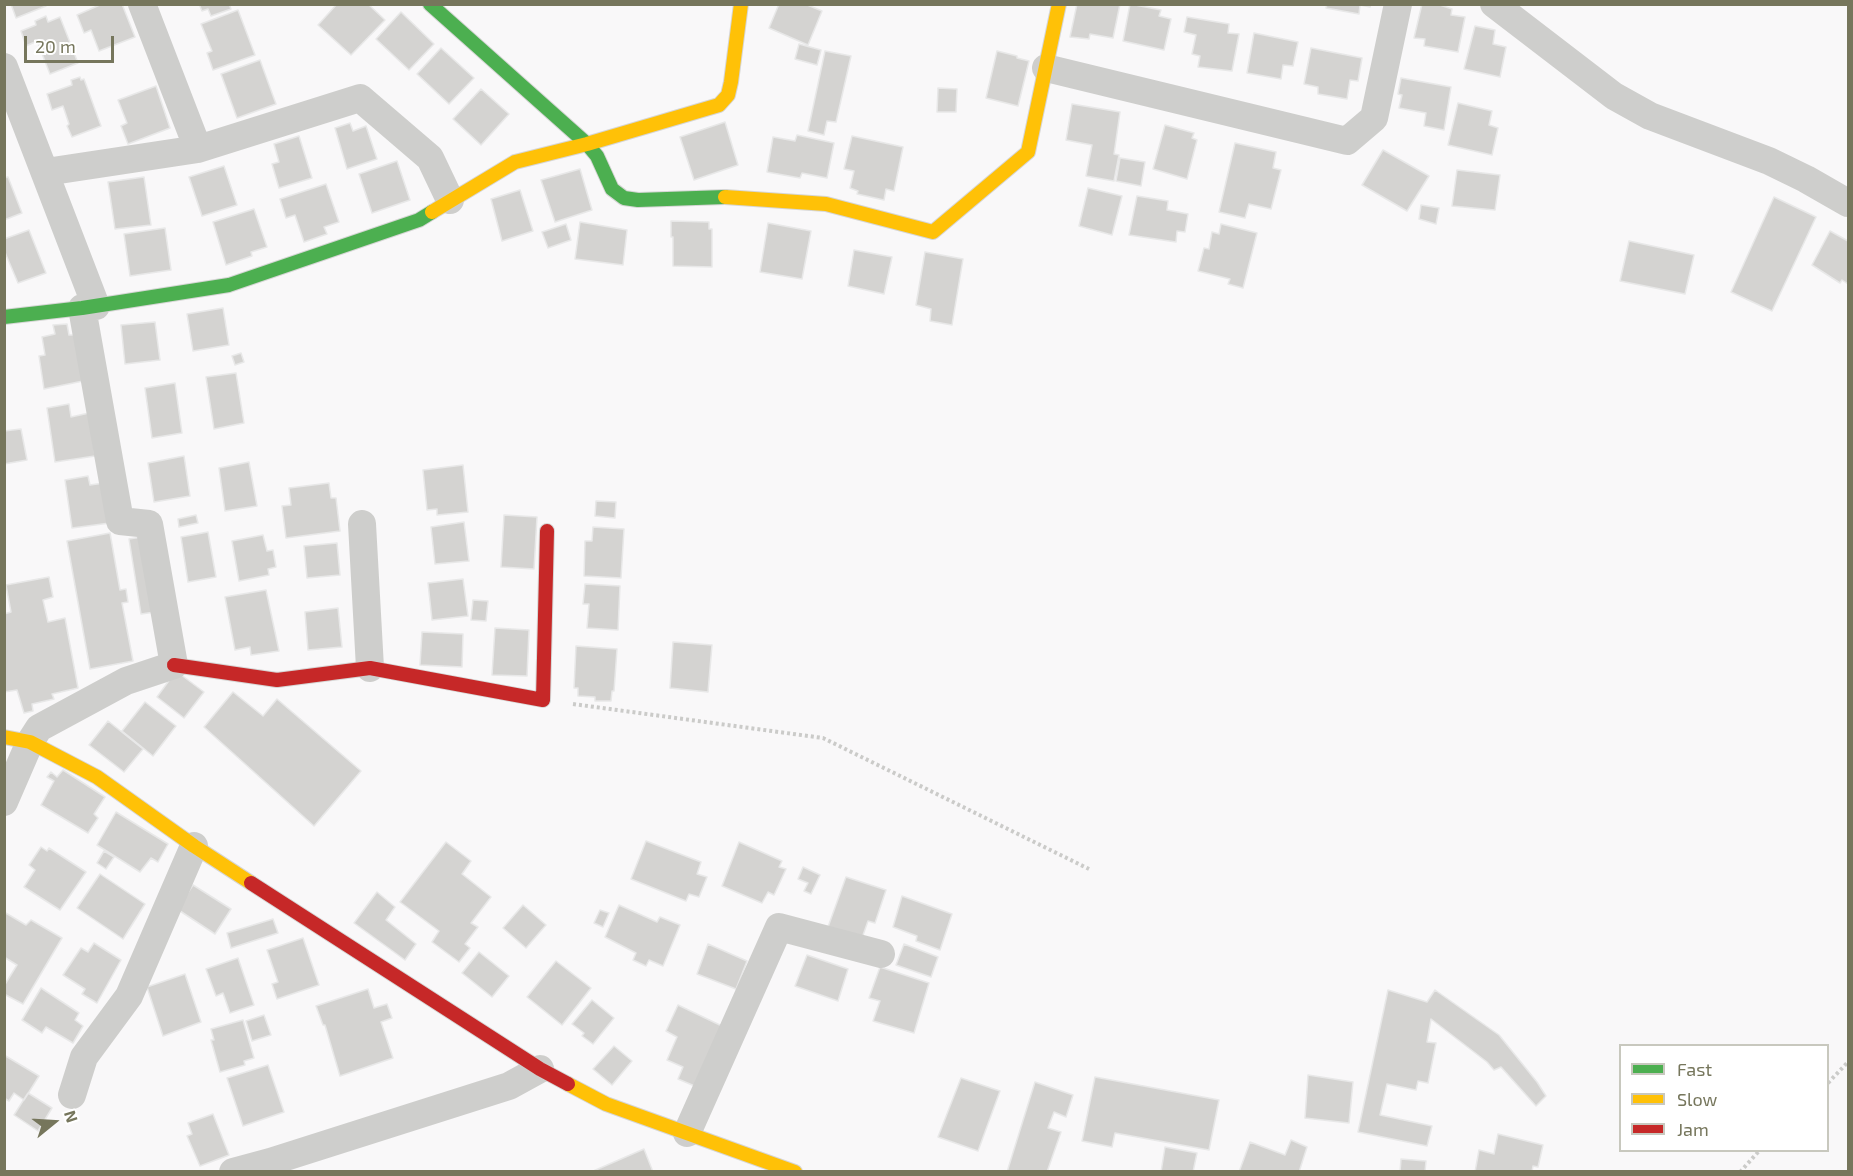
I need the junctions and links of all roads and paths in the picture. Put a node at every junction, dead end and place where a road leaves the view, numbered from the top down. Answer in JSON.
{"nodes":[{"id":1,"x":142,"y":4,"type":"edge"},
{"id":2,"x":430,"y":4,"type":"edge"},
{"id":3,"x":741,"y":4,"type":"edge"},
{"id":4,"x":1059,"y":4,"type":"edge"},
{"id":5,"x":1398,"y":4,"type":"edge"},
{"id":6,"x":1494,"y":4,"type":"edge"},
{"id":7,"x":4,"y":67,"type":"edge"},
{"id":8,"x":1046,"y":68,"type":"junction"},
{"id":9,"x":587,"y":144,"type":"junction"},
{"id":10,"x":198,"y":149,"type":"junction"},
{"id":11,"x":46,"y":172,"type":"junction"},
{"id":12,"x":450,"y":200,"type":"junction"},
{"id":13,"x":1848,"y":203,"type":"edge"},
{"id":14,"x":89,"y":307,"type":"junction"},
{"id":15,"x":4,"y":317,"type":"edge"},
{"id":16,"x":362,"y":524,"type":"dead end"},
{"id":17,"x":547,"y":531,"type":"dead end"},
{"id":18,"x":174,"y":664,"type":"junction"},
{"id":19,"x":370,"y":668,"type":"junction"},
{"id":20,"x":543,"y":700,"type":"junction"},
{"id":21,"x":17,"y":739,"type":"edge"},
{"id":22,"x":4,"y":802,"type":"edge"},
{"id":23,"x":194,"y":846,"type":"junction"},
{"id":24,"x":1089,"y":869,"type":"dead end"},
{"id":25,"x":881,"y":954,"type":"dead end"},
{"id":26,"x":1848,"y":1062,"type":"edge"},
{"id":27,"x":540,"y":1069,"type":"junction"},
{"id":28,"x":1829,"y":1081,"type":"edge"},
{"id":29,"x":72,"y":1095,"type":"dead end"},
{"id":30,"x":687,"y":1133,"type":"junction"},
{"id":31,"x":1758,"y":1152,"type":"edge"},
{"id":32,"x":233,"y":1172,"type":"edge"},
{"id":33,"x":795,"y":1172,"type":"edge"},
{"id":34,"x":1740,"y":1172,"type":"edge"}],
"edges":[{"from":1,"to":10,"type":"street"},
{"from":2,"to":9,"type":"street"},
{"from":3,"to":9,"type":"street"},
{"from":4,"to":8,"type":"street"},
{"from":5,"to":8,"type":"street"},
{"from":6,"to":13,"type":"street"},
{"from":7,"to":11,"type":"street"},
{"from":8,"to":9,"type":"street"},
{"from":9,"to":12,"type":"street"},
{"from":10,"to":11,"type":"street"},
{"from":10,"to":12,"type":"street"},
{"from":11,"to":14,"type":"street"},
{"from":12,"to":14,"type":"street"},
{"from":14,"to":15,"type":"street"},
{"from":14,"to":18,"type":"street"},
{"from":16,"to":19,"type":"street"},
{"from":17,"to":20,"type":"street"},
{"from":18,"to":19,"type":"street"},
{"from":18,"to":21,"type":"street"},
{"from":19,"to":20,"type":"street"},
{"from":20,"to":24,"type":"path"},
{"from":21,"to":22,"type":"street"},
{"from":21,"to":23,"type":"street"},
{"from":23,"to":27,"type":"street"},
{"from":23,"to":29,"type":"street"},
{"from":25,"to":30,"type":"street"},
{"from":26,"to":28,"type":"path"},
{"from":27,"to":30,"type":"street"},
{"from":27,"to":32,"type":"street"},
{"from":30,"to":33,"type":"street"},
{"from":31,"to":34,"type":"path"}]}
